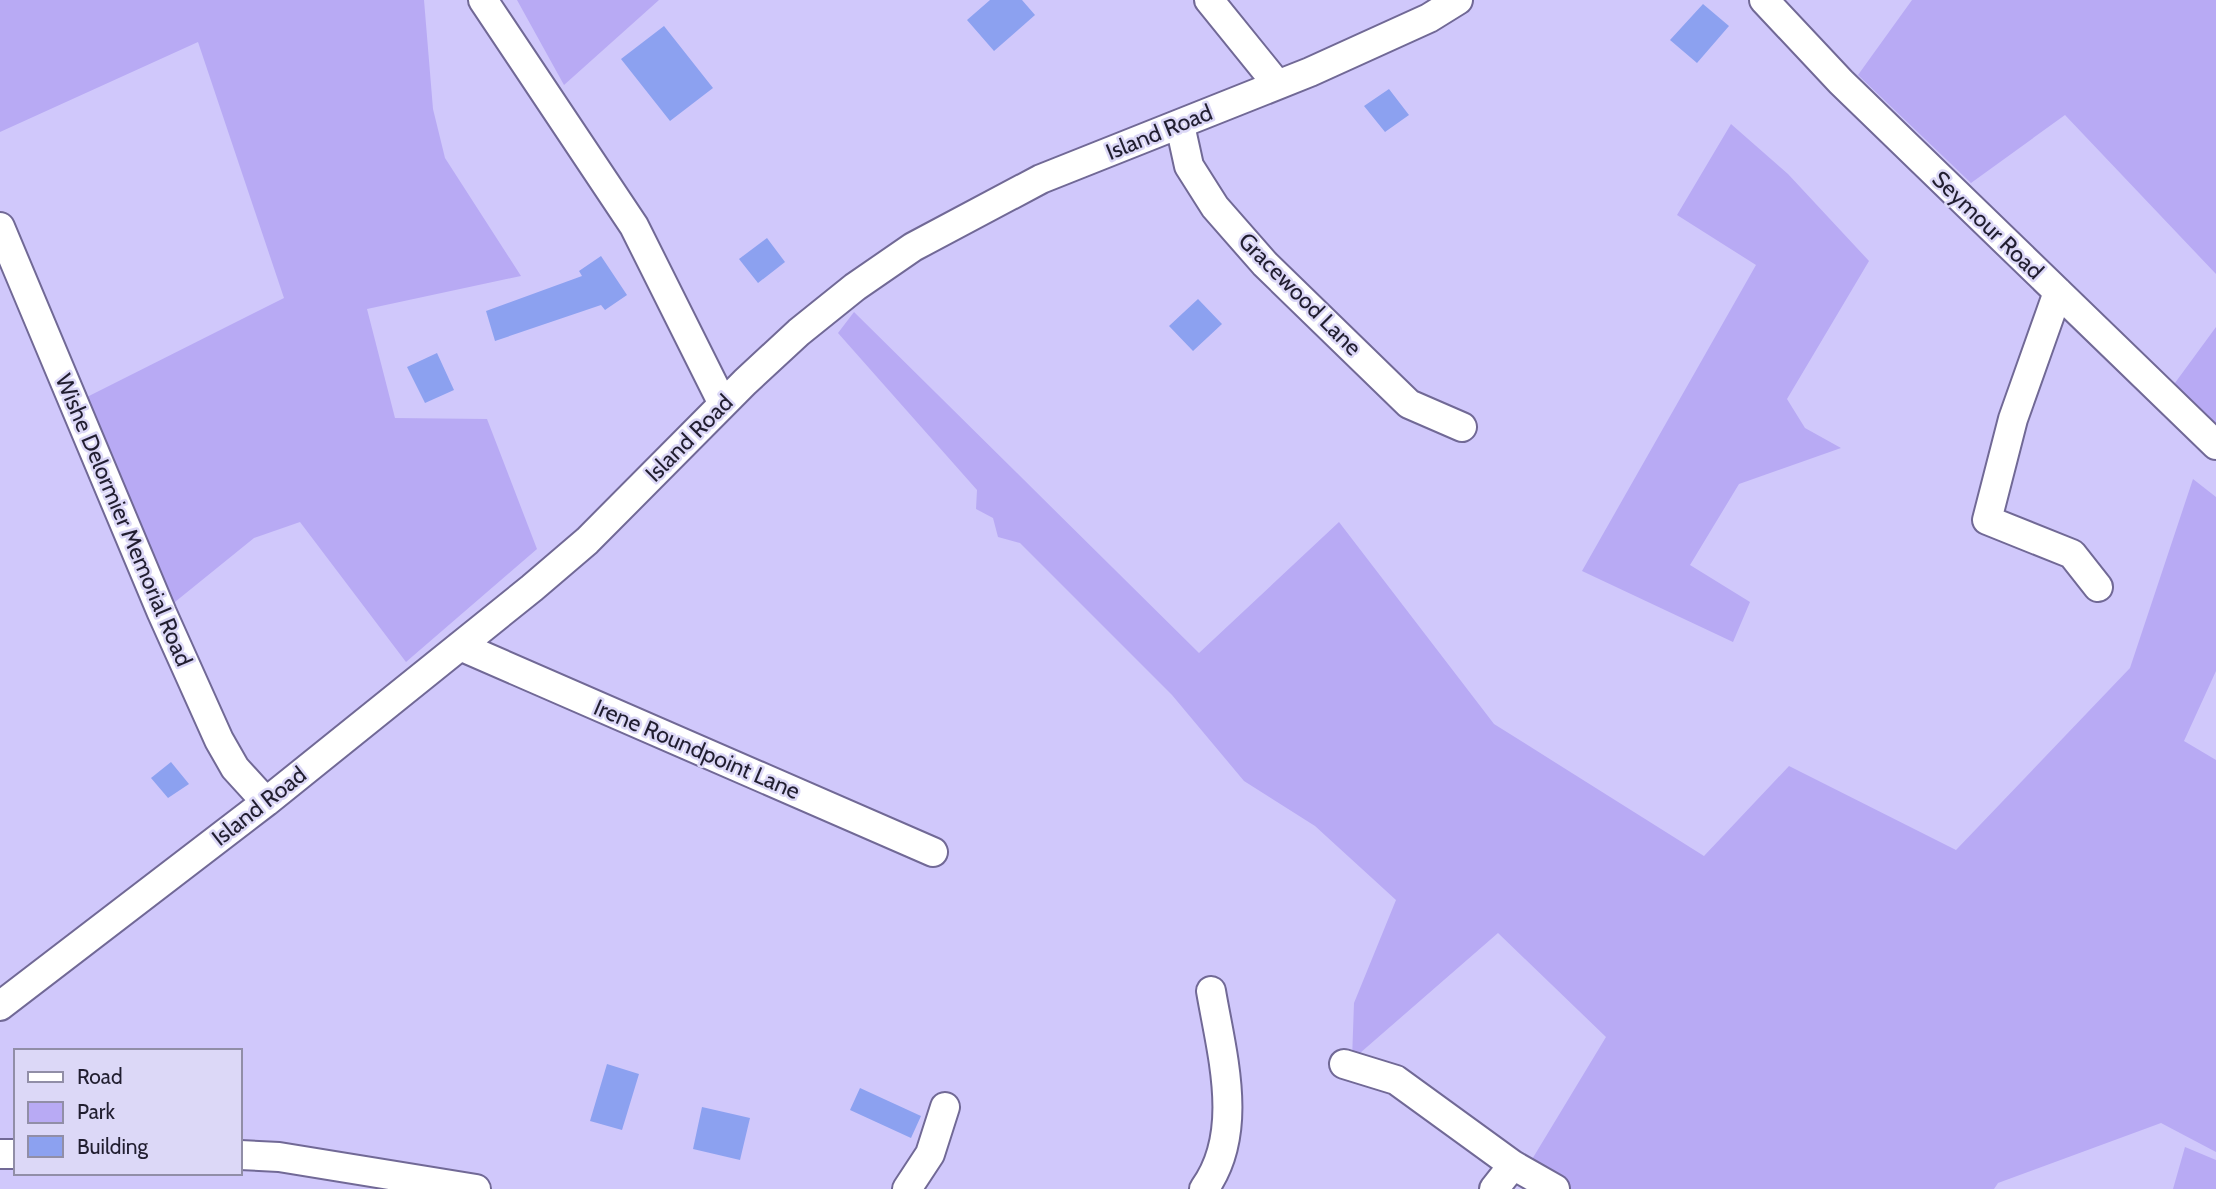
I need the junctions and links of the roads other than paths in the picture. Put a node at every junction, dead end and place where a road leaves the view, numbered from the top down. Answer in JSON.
{"nodes":[{"id":1,"x":483,"y":0,"type":"edge"},
{"id":2,"x":1209,"y":0,"type":"edge"},
{"id":3,"x":1458,"y":0,"type":"edge"},
{"id":4,"x":1764,"y":0,"type":"edge"},
{"id":5,"x":1277,"y":84,"type":"junction"},
{"id":6,"x":1180,"y":125,"type":"junction"},
{"id":7,"x":0,"y":227,"type":"edge"},
{"id":8,"x":2058,"y":292,"type":"junction"},
{"id":9,"x":723,"y":404,"type":"junction"},
{"id":10,"x":1462,"y":427,"type":"dead end"},
{"id":11,"x":2216,"y":445,"type":"edge"},
{"id":12,"x":2098,"y":587,"type":"dead end"},
{"id":13,"x":460,"y":646,"type":"junction"},
{"id":14,"x":266,"y":802,"type":"junction"},
{"id":15,"x":933,"y":852,"type":"dead end"},
{"id":16,"x":1211,"y":992,"type":"dead end"},
{"id":17,"x":0,"y":1006,"type":"edge"},
{"id":18,"x":1344,"y":1064,"type":"dead end"},
{"id":19,"x":946,"y":1107,"type":"dead end"},
{"id":20,"x":242,"y":1155,"type":"edge"},
{"id":21,"x":1513,"y":1165,"type":"junction"},
{"id":22,"x":403,"y":1183,"type":"edge"},
{"id":23,"x":476,"y":1189,"type":"edge"},
{"id":24,"x":907,"y":1189,"type":"edge"},
{"id":25,"x":1204,"y":1189,"type":"edge"},
{"id":26,"x":1494,"y":1189,"type":"edge"},
{"id":27,"x":1556,"y":1189,"type":"edge"}],
"edges":[{"from":1,"to":9,"type":"street"},
{"from":2,"to":5,"type":"street"},
{"from":3,"to":5,"type":"street","name":"Island Road"},
{"from":4,"to":8,"type":"street","name":"Seymour Road"},
{"from":5,"to":6,"type":"street","name":"Island Road"},
{"from":6,"to":9,"type":"street","name":"Island Road"},
{"from":6,"to":10,"type":"street","name":"Gracewood Lane"},
{"from":7,"to":14,"type":"street","name":"Wishe Delormier Memorial Road"},
{"from":8,"to":11,"type":"street","name":"Seymour Road"},
{"from":8,"to":12,"type":"street"},
{"from":9,"to":13,"type":"street","name":"Island Road"},
{"from":13,"to":14,"type":"street","name":"Island Road"},
{"from":13,"to":15,"type":"street","name":"Irene Roundpoint Lane"},
{"from":14,"to":17,"type":"street","name":"Island Road"},
{"from":16,"to":25,"type":"street"},
{"from":18,"to":21,"type":"street"},
{"from":19,"to":24,"type":"street"},
{"from":20,"to":22,"type":"street"},
{"from":21,"to":26,"type":"street"},
{"from":21,"to":27,"type":"street"},
{"from":22,"to":23,"type":"street"}]}
